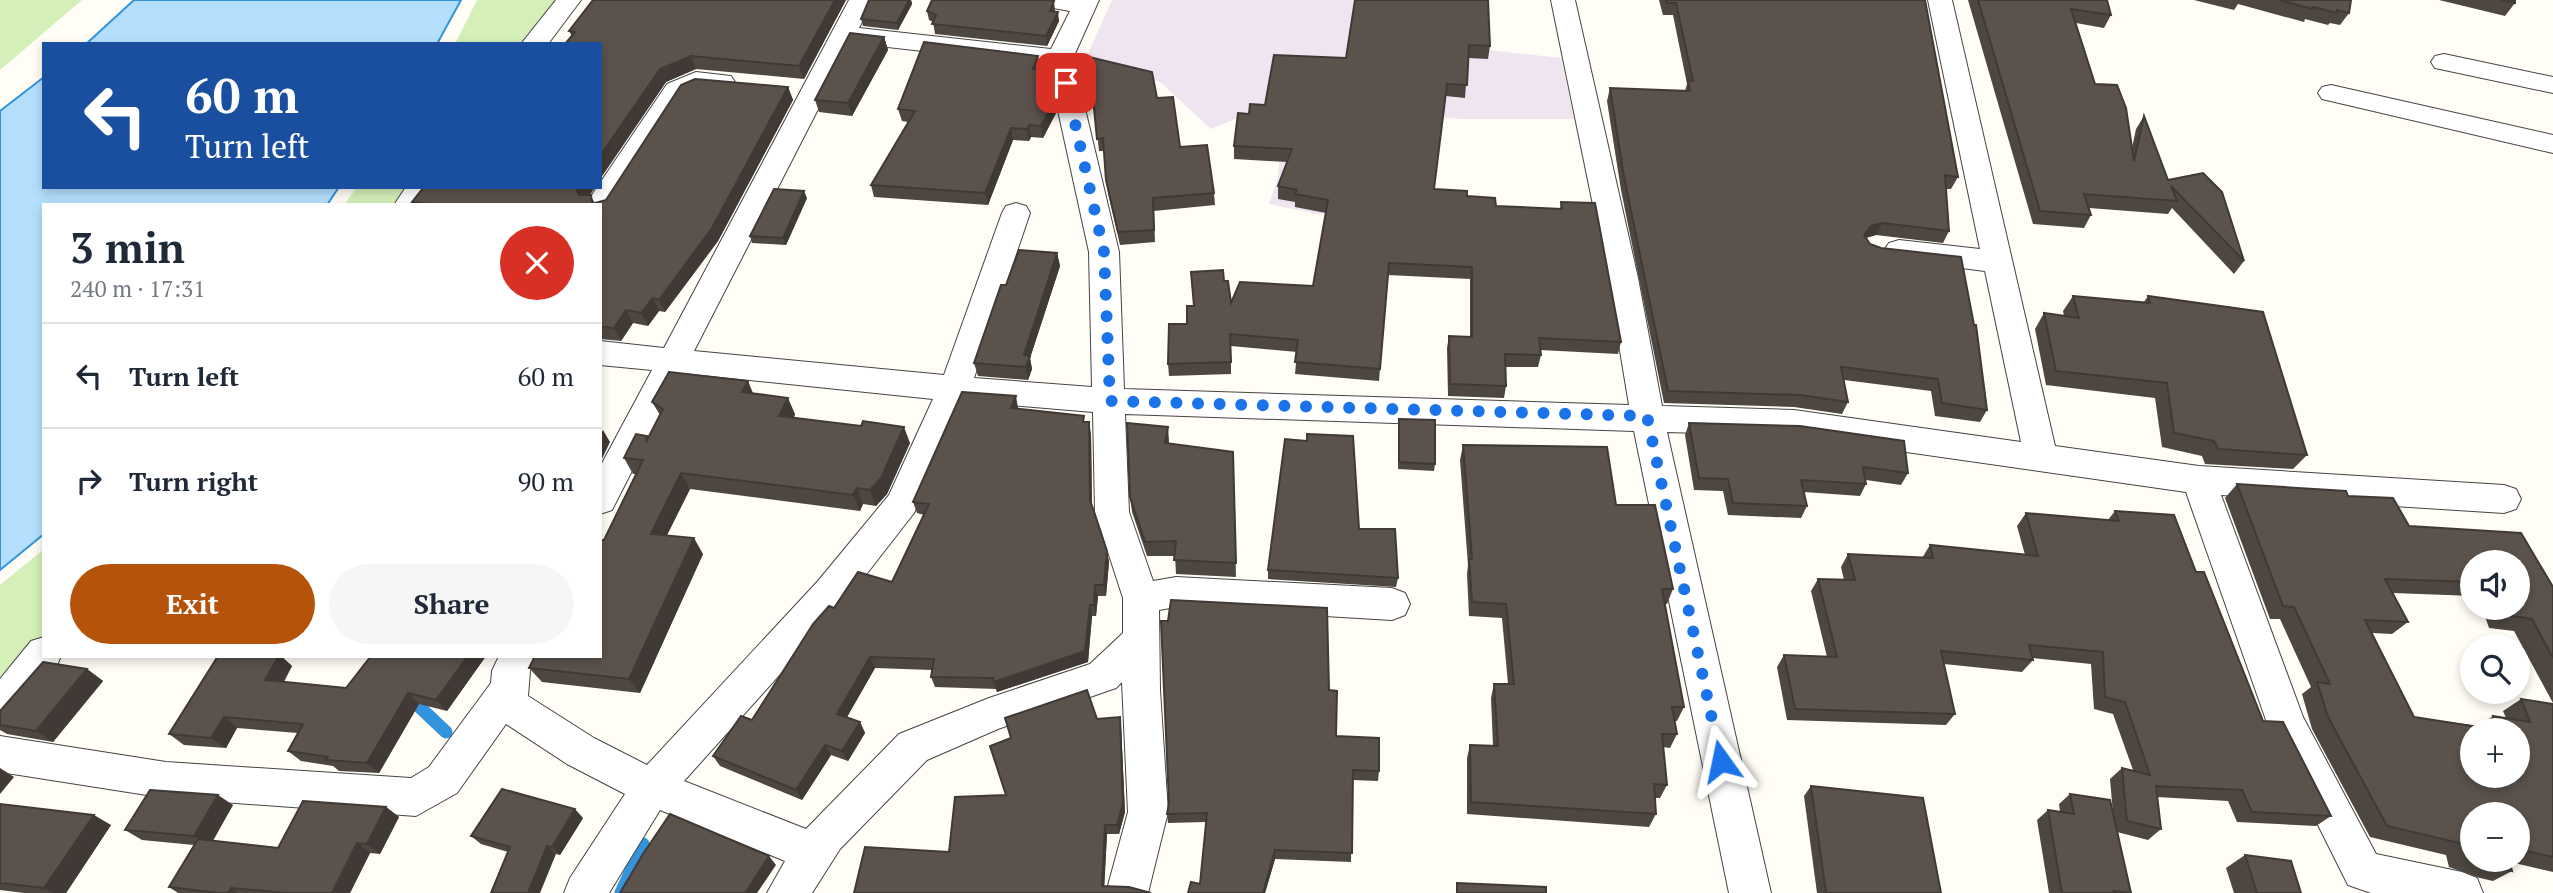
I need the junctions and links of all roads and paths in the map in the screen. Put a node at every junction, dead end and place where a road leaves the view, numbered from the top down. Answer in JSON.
{"nodes":[{"id":1,"x":569,"y":0,"type":"edge"},
{"id":2,"x":861,"y":0,"type":"edge"},
{"id":3,"x":1045,"y":0,"type":"edge"},
{"id":4,"x":1563,"y":0,"type":"edge"},
{"id":5,"x":1940,"y":0,"type":"edge"},
{"id":6,"x":1086,"y":3,"type":"edge"},
{"id":7,"x":843,"y":34,"type":"junction"},
{"id":8,"x":536,"y":42,"type":"edge"},
{"id":9,"x":1060,"y":58,"type":"junction"},
{"id":10,"x":2444,"y":62,"type":"dead end"},
{"id":11,"x":748,"y":85,"type":"edge"},
{"id":12,"x":2553,"y":85,"type":"edge"},
{"id":13,"x":2331,"y":93,"type":"dead end"},
{"id":14,"x":2553,"y":144,"type":"edge"},
{"id":15,"x":601,"y":203,"type":"edge"},
{"id":16,"x":1016,"y":213,"type":"dead end"},
{"id":17,"x":1876,"y":248,"type":"edge"},
{"id":18,"x":1997,"y":261,"type":"junction"},
{"id":19,"x":602,"y":353,"type":"edge"},
{"id":20,"x":672,"y":362,"type":"junction"},
{"id":21,"x":954,"y":388,"type":"junction"},
{"id":22,"x":1110,"y":401,"type":"junction"},
{"id":23,"x":1647,"y":416,"type":"junction"},
{"id":24,"x":2041,"y":459,"type":"junction"},
{"id":25,"x":2199,"y":480,"type":"junction"},
{"id":26,"x":602,"y":496,"type":"edge"},
{"id":27,"x":2504,"y":499,"type":"dead end"},
{"id":28,"x":1142,"y":598,"type":"junction"},
{"id":29,"x":1392,"y":604,"type":"dead end"},
{"id":30,"x":1141,"y":639,"type":"junction"},
{"id":31,"x":42,"y":655,"type":"edge"},
{"id":32,"x":514,"y":672,"type":"edge"},
{"id":33,"x":0,"y":707,"type":"edge"},
{"id":34,"x":0,"y":754,"type":"edge"},
{"id":35,"x":651,"y":789,"type":"junction"},
{"id":36,"x":814,"y":852,"type":"junction"},
{"id":37,"x":584,"y":893,"type":"edge"},
{"id":38,"x":788,"y":893,"type":"edge"},
{"id":39,"x":1127,"y":893,"type":"edge"},
{"id":40,"x":1750,"y":893,"type":"edge"},
{"id":41,"x":2462,"y":893,"type":"edge"}],
"edges":[{"from":1,"to":8,"type":"street"},
{"from":2,"to":7,"type":"street"},
{"from":3,"to":6,"type":"street"},
{"from":4,"to":23,"type":"street"},
{"from":5,"to":18,"type":"street"},
{"from":6,"to":9,"type":"street"},
{"from":7,"to":9,"type":"street"},
{"from":7,"to":20,"type":"street"},
{"from":9,"to":22,"type":"street"},
{"from":10,"to":12,"type":"street"},
{"from":11,"to":15,"type":"street"},
{"from":13,"to":14,"type":"street"},
{"from":16,"to":21,"type":"street"},
{"from":17,"to":18,"type":"street"},
{"from":18,"to":24,"type":"street"},
{"from":19,"to":20,"type":"street"},
{"from":20,"to":21,"type":"street"},
{"from":20,"to":26,"type":"street"},
{"from":21,"to":22,"type":"street"},
{"from":21,"to":35,"type":"street"},
{"from":22,"to":23,"type":"street"},
{"from":22,"to":28,"type":"street"},
{"from":23,"to":24,"type":"street"},
{"from":23,"to":40,"type":"street"},
{"from":24,"to":25,"type":"street"},
{"from":25,"to":27,"type":"street"},
{"from":25,"to":41,"type":"street"},
{"from":28,"to":29,"type":"street"},
{"from":28,"to":30,"type":"street"},
{"from":30,"to":36,"type":"street"},
{"from":30,"to":39,"type":"street"},
{"from":31,"to":33,"type":"street"},
{"from":32,"to":34,"type":"street"},
{"from":32,"to":35,"type":"street"},
{"from":35,"to":36,"type":"street"},
{"from":35,"to":37,"type":"street"},
{"from":36,"to":38,"type":"street"}]}
